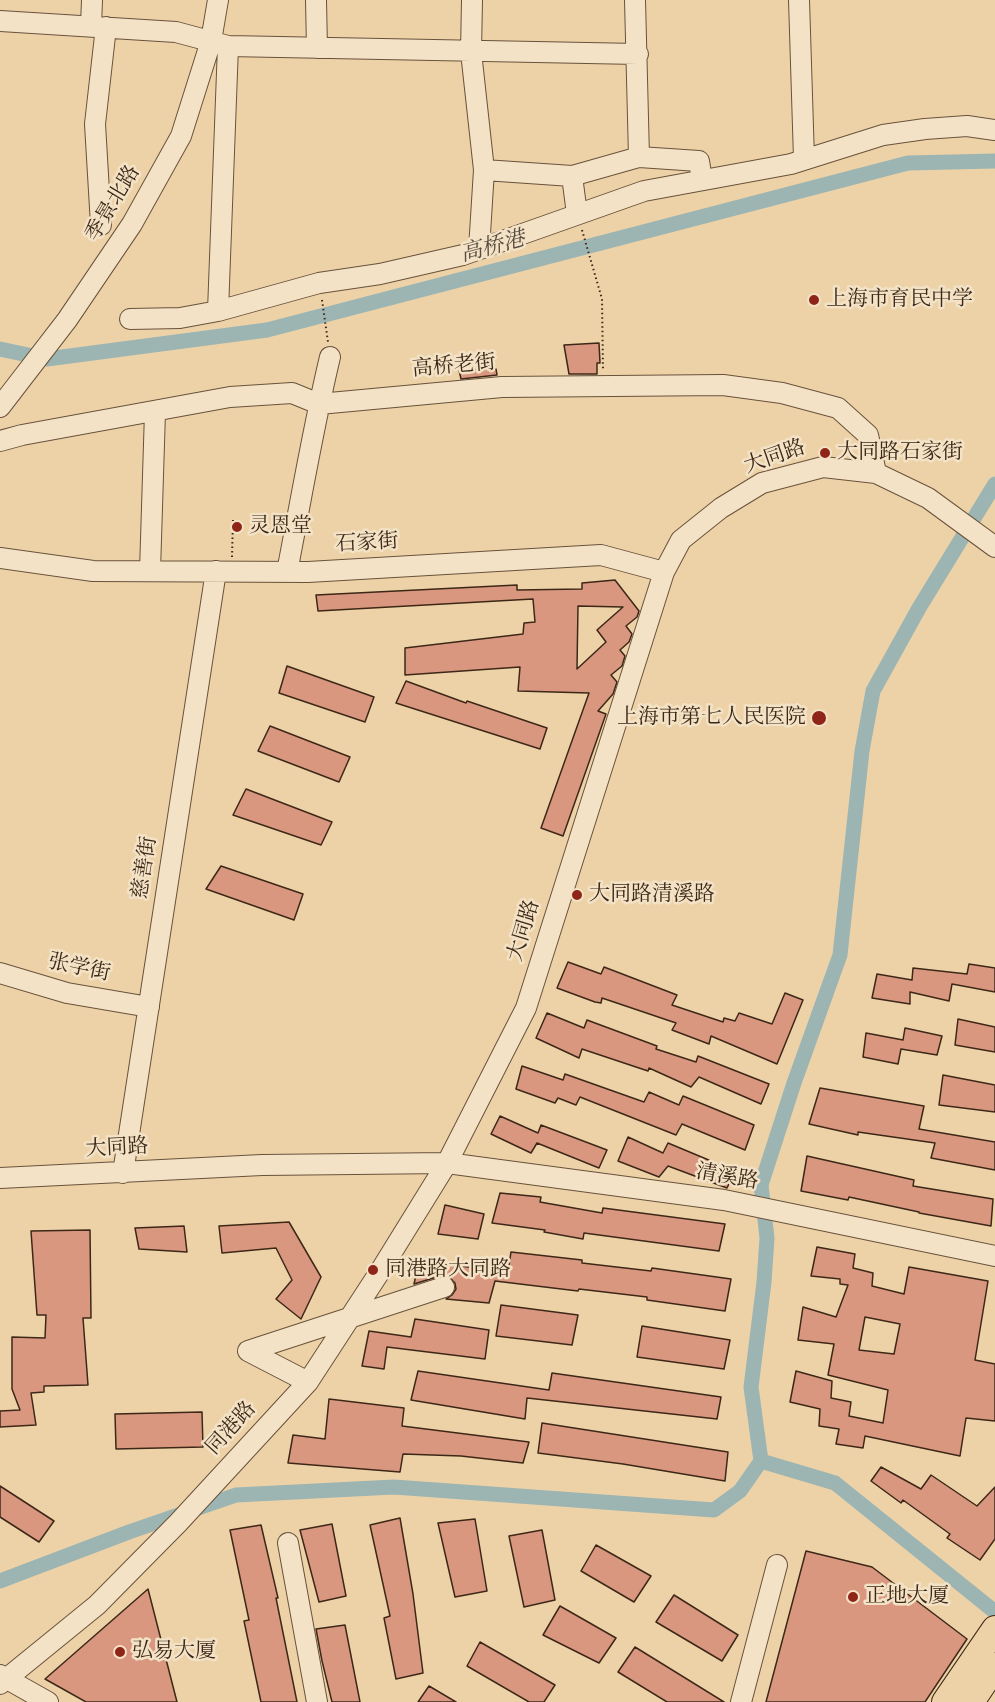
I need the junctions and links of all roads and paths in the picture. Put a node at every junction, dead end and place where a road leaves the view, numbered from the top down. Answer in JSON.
{"nodes":[{"id":1,"x":92,"y":0,"type":"edge"},
{"id":2,"x":218,"y":0,"type":"edge"},
{"id":3,"x":316,"y":0,"type":"edge"},
{"id":4,"x":472,"y":0,"type":"edge"},
{"id":5,"x":635,"y":0,"type":"edge"},
{"id":6,"x":799,"y":0,"type":"edge"},
{"id":7,"x":0,"y":21,"type":"edge"},
{"id":8,"x":99,"y":27,"type":"junction"},
{"id":9,"x":220,"y":44,"type":"junction"},
{"id":10,"x":317,"y":48,"type":"junction"},
{"id":11,"x":471,"y":52,"type":"junction"},
{"id":12,"x":638,"y":54,"type":"junction"},
{"id":13,"x":995,"y":130,"type":"edge"},
{"id":14,"x":639,"y":158,"type":"junction"},
{"id":15,"x":804,"y":159,"type":"junction"},
{"id":16,"x":484,"y":170,"type":"junction"},
{"id":17,"x":572,"y":176,"type":"junction"},
{"id":18,"x":702,"y":180,"type":"junction"},
{"id":19,"x":578,"y":214,"type":"junction"},
{"id":20,"x":101,"y":225,"type":"dead end"},
{"id":21,"x":586,"y":247,"type":"dead end"},
{"id":22,"x":478,"y":249,"type":"junction"},
{"id":23,"x":218,"y":311,"type":"junction"},
{"id":24,"x":324,"y":316,"type":"dead end"},
{"id":25,"x":130,"y":319,"type":"dead end"},
{"id":26,"x":325,"y":325,"type":"dead end"},
{"id":27,"x":330,"y":357,"type":"dead end"},
{"id":28,"x":603,"y":386,"type":"junction"},
{"id":29,"x":319,"y":404,"type":"junction"},
{"id":30,"x":2,"y":405,"type":"edge"},
{"id":31,"x":155,"y":412,"type":"junction"},
{"id":32,"x":0,"y":441,"type":"edge"},
{"id":33,"x":876,"y":473,"type":"junction"},
{"id":34,"x":233,"y":520,"type":"dead end"},
{"id":35,"x":995,"y":547,"type":"edge"},
{"id":36,"x":0,"y":558,"type":"edge"},
{"id":37,"x":150,"y":571,"type":"junction"},
{"id":38,"x":223,"y":571,"type":"junction"},
{"id":39,"x":287,"y":572,"type":"junction"},
{"id":40,"x":664,"y":572,"type":"junction"},
{"id":41,"x":0,"y":973,"type":"edge"},
{"id":42,"x":149,"y":1006,"type":"junction"},
{"id":43,"x":447,"y":1163,"type":"junction"},
{"id":44,"x":123,"y":1173,"type":"junction"},
{"id":45,"x":0,"y":1178,"type":"edge"},
{"id":46,"x":995,"y":1256,"type":"edge"},
{"id":47,"x":444,"y":1287,"type":"dead end"},
{"id":48,"x":350,"y":1317,"type":"junction"},
{"id":49,"x":308,"y":1382,"type":"junction"},
{"id":50,"x":288,"y":1543,"type":"dead end"},
{"id":51,"x":777,"y":1565,"type":"dead end"},
{"id":52,"x":995,"y":1629,"type":"edge"},
{"id":53,"x":995,"y":1666,"type":"edge"},
{"id":54,"x":2,"y":1679,"type":"edge"},
{"id":55,"x":48,"y":1702,"type":"edge"},
{"id":56,"x":317,"y":1702,"type":"edge"},
{"id":57,"x":741,"y":1702,"type":"edge"},
{"id":58,"x":945,"y":1702,"type":"edge"},
{"id":59,"x":971,"y":1702,"type":"edge"}],
"edges":[{"from":1,"to":8,"type":"street"},
{"from":2,"to":9,"type":"street","name":"季景北路"},
{"from":3,"to":10,"type":"street"},
{"from":4,"to":11,"type":"street"},
{"from":5,"to":12,"type":"street"},
{"from":6,"to":15,"type":"street"},
{"from":7,"to":8,"type":"street"},
{"from":8,"to":9,"type":"street"},
{"from":8,"to":20,"type":"street"},
{"from":9,"to":10,"type":"street"},
{"from":9,"to":23,"type":"street"},
{"from":9,"to":30,"type":"street","name":"季景北路"},
{"from":10,"to":11,"type":"street"},
{"from":11,"to":12,"type":"street"},
{"from":11,"to":16,"type":"street"},
{"from":12,"to":14,"type":"street"},
{"from":13,"to":15,"type":"street"},
{"from":14,"to":17,"type":"street"},
{"from":14,"to":18,"type":"street"},
{"from":15,"to":18,"type":"street"},
{"from":16,"to":17,"type":"street"},
{"from":16,"to":22,"type":"street"},
{"from":17,"to":19,"type":"street"},
{"from":18,"to":19,"type":"street"},
{"from":19,"to":22,"type":"street"},
{"from":21,"to":28,"type":"path"},
{"from":22,"to":23,"type":"street"},
{"from":23,"to":25,"type":"street"},
{"from":24,"to":26,"type":"path"},
{"from":27,"to":29,"type":"street"},
{"from":28,"to":29,"type":"street","name":"高桥老街"},
{"from":28,"to":33,"type":"street","name":"高桥老街"},
{"from":29,"to":31,"type":"street","name":"高桥老街"},
{"from":29,"to":39,"type":"street"},
{"from":31,"to":32,"type":"street","name":"高桥老街"},
{"from":31,"to":37,"type":"street"},
{"from":33,"to":35,"type":"street","name":"大同路"},
{"from":33,"to":40,"type":"street","name":"大同路"},
{"from":34,"to":38,"type":"path"},
{"from":36,"to":37,"type":"street","name":"石家街"},
{"from":37,"to":38,"type":"street","name":"石家街"},
{"from":38,"to":39,"type":"street","name":"石家街"},
{"from":38,"to":42,"type":"street","name":"慈善街"},
{"from":39,"to":40,"type":"street","name":"石家街"},
{"from":40,"to":43,"type":"street","name":"大同路"},
{"from":41,"to":42,"type":"street","name":"张学街"},
{"from":42,"to":44,"type":"street","name":"慈善街"},
{"from":43,"to":44,"type":"street","name":"大同路"},
{"from":43,"to":46,"type":"street","name":"清溪路"},
{"from":43,"to":48,"type":"street","name":"同港路"},
{"from":44,"to":45,"type":"street","name":"大同路"},
{"from":47,"to":48,"type":"street"},
{"from":48,"to":49,"type":"street","name":"同港路"},
{"from":48,"to":49,"type":"street"},
{"from":49,"to":54,"type":"street","name":"同港路"},
{"from":50,"to":56,"type":"street"},
{"from":51,"to":57,"type":"street"},
{"from":52,"to":58,"type":"main road"},
{"from":53,"to":59,"type":"main road"},
{"from":54,"to":55,"type":"street"}]}
